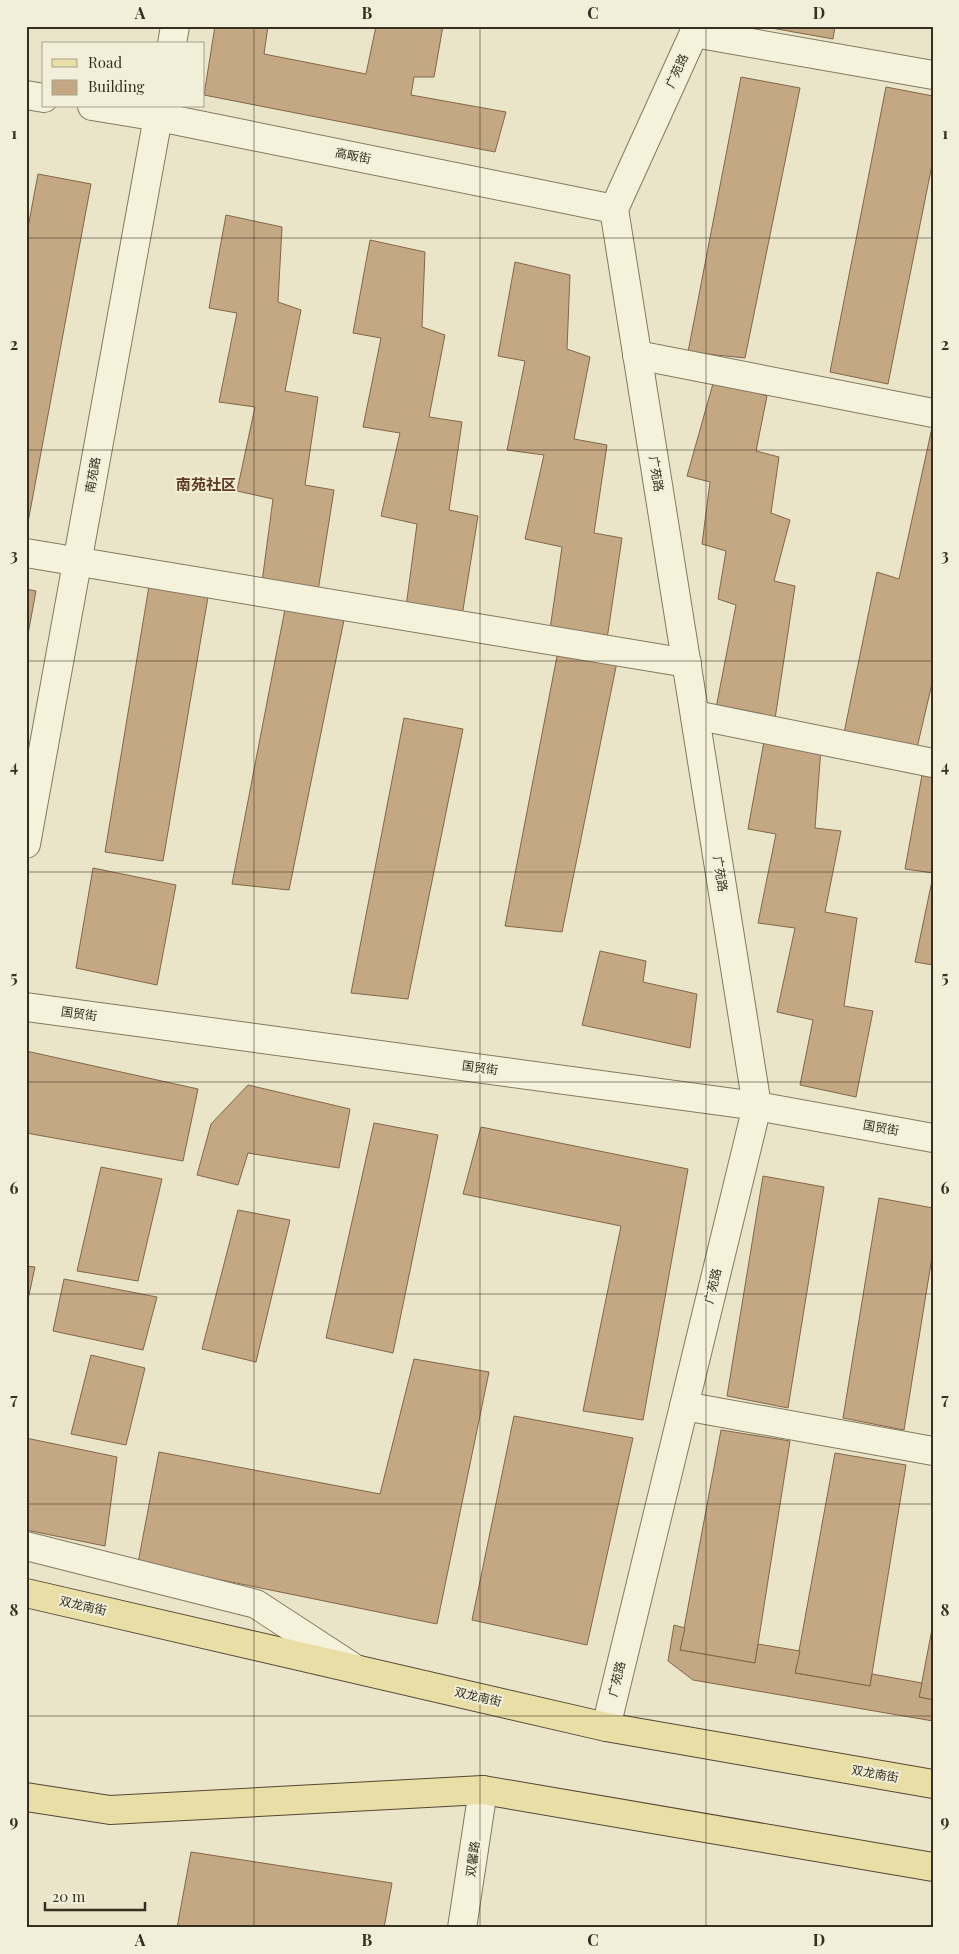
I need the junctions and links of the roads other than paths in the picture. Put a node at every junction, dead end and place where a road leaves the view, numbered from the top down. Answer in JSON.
{"nodes":[{"id":1,"x":175,"y":26,"type":"edge"},
{"id":2,"x":695,"y":30,"type":"edge"},
{"id":3,"x":172,"y":42,"type":"edge"},
{"id":4,"x":933,"y":75,"type":"edge"},
{"id":5,"x":115,"y":108,"type":"edge"},
{"id":6,"x":160,"y":112,"type":"edge"},
{"id":7,"x":614,"y":209,"type":"junction"},
{"id":8,"x":637,"y":355,"type":"junction"},
{"id":9,"x":933,"y":413,"type":"edge"},
{"id":10,"x":26,"y":553,"type":"edge"},
{"id":11,"x":78,"y":561,"type":"junction"},
{"id":12,"x":686,"y":663,"type":"junction"},
{"id":13,"x":695,"y":715,"type":"junction"},
{"id":14,"x":933,"y":763,"type":"edge"},
{"id":15,"x":26,"y":844,"type":"edge"},
{"id":16,"x":26,"y":1007,"type":"edge"},
{"id":17,"x":757,"y":1106,"type":"junction"},
{"id":18,"x":933,"y":1138,"type":"edge"},
{"id":19,"x":684,"y":1406,"type":"junction"},
{"id":20,"x":933,"y":1451,"type":"edge"},
{"id":21,"x":26,"y":1546,"type":"edge"},
{"id":22,"x":26,"y":1593,"type":"edge"},
{"id":23,"x":356,"y":1669,"type":"junction"},
{"id":24,"x":606,"y":1727,"type":"junction"},
{"id":25,"x":933,"y":1784,"type":"edge"},
{"id":26,"x":483,"y":1790,"type":"junction"},
{"id":27,"x":26,"y":1797,"type":"edge"},
{"id":28,"x":933,"y":1867,"type":"edge"},
{"id":29,"x":462,"y":1928,"type":"edge"}],
"edges":[{"from":1,"to":3,"type":"street"},
{"from":2,"to":4,"type":"street"},
{"from":2,"to":7,"type":"street","name":"广苑路"},
{"from":5,"to":6,"type":"street","name":"高畈街"},
{"from":6,"to":7,"type":"street","name":"高畈街"},
{"from":6,"to":11,"type":"street","name":"南苑路"},
{"from":7,"to":8,"type":"street","name":"广苑路"},
{"from":8,"to":9,"type":"street"},
{"from":8,"to":12,"type":"street","name":"广苑路"},
{"from":10,"to":11,"type":"street"},
{"from":11,"to":12,"type":"street"},
{"from":11,"to":15,"type":"street","name":"南苑路"},
{"from":12,"to":13,"type":"street","name":"广苑路"},
{"from":13,"to":14,"type":"street"},
{"from":13,"to":17,"type":"street","name":"广苑路"},
{"from":16,"to":17,"type":"street","name":"国贸街"},
{"from":17,"to":18,"type":"street","name":"国贸街"},
{"from":17,"to":19,"type":"street","name":"广苑路"},
{"from":19,"to":20,"type":"street"},
{"from":19,"to":24,"type":"street","name":"广苑路"},
{"from":21,"to":23,"type":"street"},
{"from":22,"to":23,"type":"main road","name":"双龙南街"},
{"from":23,"to":24,"type":"main road","name":"双龙南街"},
{"from":24,"to":25,"type":"main road","name":"双龙南街"},
{"from":26,"to":27,"type":"main road"},
{"from":26,"to":28,"type":"main road"},
{"from":26,"to":29,"type":"street","name":"双馨路"}]}
